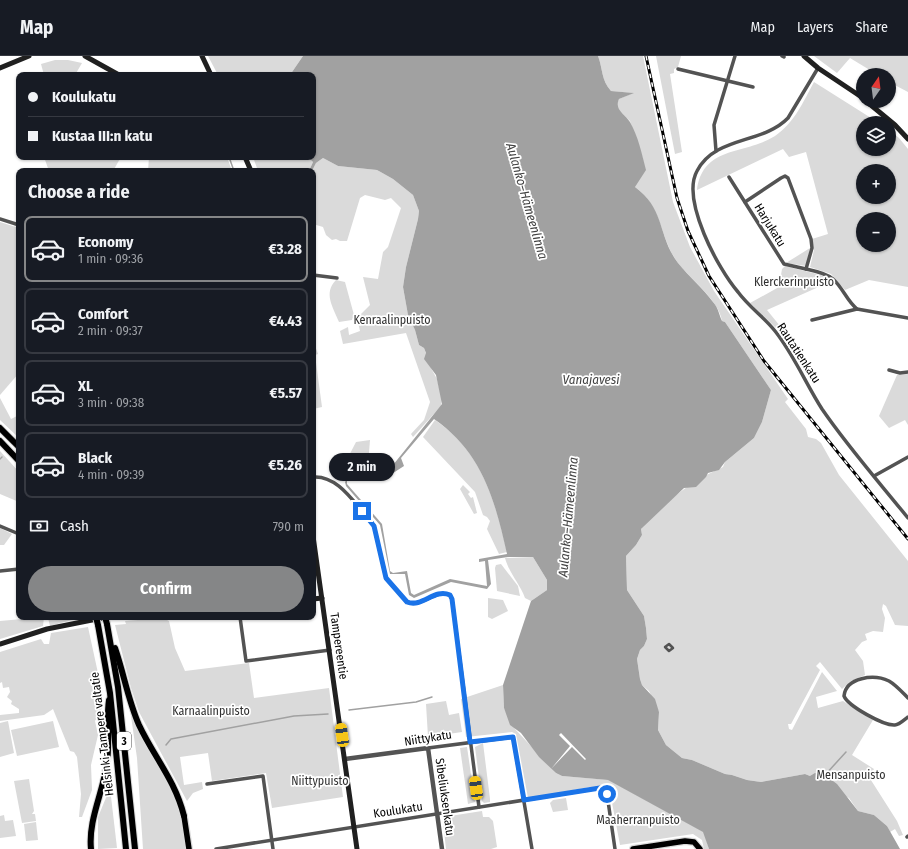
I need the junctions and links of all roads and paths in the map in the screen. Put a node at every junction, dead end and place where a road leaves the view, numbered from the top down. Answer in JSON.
{"nodes":[{"id":1,"x":30,"y":56,"type":"edge"},
{"id":2,"x":85,"y":56,"type":"edge"},
{"id":3,"x":202,"y":56,"type":"edge"},
{"id":4,"x":735,"y":56,"type":"edge"},
{"id":5,"x":804,"y":56,"type":"edge"},
{"id":6,"x":0,"y":67,"type":"edge"},
{"id":7,"x":818,"y":68,"type":"junction"},
{"id":8,"x":678,"y":69,"type":"dead end"},
{"id":9,"x":114,"y":72,"type":"edge"},
{"id":10,"x":210,"y":72,"type":"edge"},
{"id":11,"x":726,"y":81,"type":"junction"},
{"id":12,"x":753,"y":87,"type":"dead end"},
{"id":13,"x":856,"y":93,"type":"edge"},
{"id":14,"x":874,"y":108,"type":"edge"},
{"id":15,"x":908,"y":139,"type":"edge"},
{"id":16,"x":716,"y":151,"type":"junction"},
{"id":17,"x":728,"y":177,"type":"dead end"},
{"id":18,"x":744,"y":202,"type":"junction"},
{"id":19,"x":0,"y":219,"type":"edge"},
{"id":20,"x":16,"y":225,"type":"edge"},
{"id":21,"x":806,"y":269,"type":"junction"},
{"id":22,"x":316,"y":275,"type":"edge"},
{"id":23,"x":338,"y":278,"type":"dead end"},
{"id":24,"x":857,"y":309,"type":"junction"},
{"id":25,"x":908,"y":318,"type":"edge"},
{"id":26,"x":812,"y":320,"type":"dead end"},
{"id":27,"x":889,"y":370,"type":"dead end"},
{"id":28,"x":908,"y":372,"type":"edge"},
{"id":29,"x":0,"y":428,"type":"edge"},
{"id":30,"x":0,"y":441,"type":"edge"},
{"id":31,"x":16,"y":444,"type":"edge"},
{"id":32,"x":908,"y":457,"type":"edge"},
{"id":33,"x":16,"y":458,"type":"edge"},
{"id":34,"x":874,"y":476,"type":"junction"},
{"id":35,"x":316,"y":477,"type":"edge"},
{"id":36,"x":908,"y":518,"type":"edge"},
{"id":37,"x":0,"y":526,"type":"edge"},
{"id":38,"x":16,"y":533,"type":"edge"},
{"id":39,"x":316,"y":557,"type":"edge"},
{"id":40,"x":16,"y":569,"type":"edge"},
{"id":41,"x":0,"y":571,"type":"edge"},
{"id":42,"x":322,"y":598,"type":"junction"},
{"id":43,"x":316,"y":599,"type":"edge"},
{"id":44,"x":92,"y":620,"type":"edge"},
{"id":45,"x":97,"y":620,"type":"edge"},
{"id":46,"x":106,"y":620,"type":"edge"},
{"id":47,"x":240,"y":620,"type":"edge"},
{"id":48,"x":109,"y":634,"type":"junction"},
{"id":49,"x":0,"y":644,"type":"edge"},
{"id":50,"x":330,"y":650,"type":"junction"},
{"id":51,"x":110,"y":693,"type":"junction"},
{"id":52,"x":908,"y":698,"type":"edge"},
{"id":53,"x":908,"y":717,"type":"edge"},
{"id":54,"x":470,"y":742,"type":"junction"},
{"id":55,"x":428,"y":748,"type":"junction"},
{"id":56,"x":345,"y":760,"type":"junction"},
{"id":57,"x":207,"y":784,"type":"dead end"},
{"id":58,"x":524,"y":800,"type":"junction"},
{"id":59,"x":479,"y":807,"type":"junction"},
{"id":60,"x":437,"y":814,"type":"junction"},
{"id":61,"x":184,"y":816,"type":"joint"},
{"id":62,"x":354,"y":828,"type":"junction"},
{"id":63,"x":272,"y":840,"type":"junction"},
{"id":64,"x":91,"y":849,"type":"edge"},
{"id":65,"x":126,"y":849,"type":"edge"},
{"id":66,"x":135,"y":849,"type":"edge"},
{"id":67,"x":189,"y":849,"type":"edge"},
{"id":68,"x":216,"y":849,"type":"edge"},
{"id":69,"x":273,"y":849,"type":"edge"},
{"id":70,"x":357,"y":849,"type":"edge"},
{"id":71,"x":442,"y":849,"type":"edge"},
{"id":72,"x":532,"y":849,"type":"edge"},
{"id":73,"x":615,"y":849,"type":"edge"},
{"id":74,"x":633,"y":849,"type":"edge"},
{"id":75,"x":700,"y":849,"type":"edge"}],
"edges":[{"from":1,"to":6,"type":"main road"},
{"from":2,"to":9,"type":"main road"},
{"from":3,"to":10,"type":"main road"},
{"from":4,"to":11,"type":"street"},
{"from":5,"to":7,"type":"main road"},
{"from":7,"to":13,"type":"main road"},
{"from":7,"to":16,"type":"street"},
{"from":8,"to":11,"type":"street"},
{"from":11,"to":12,"type":"street"},
{"from":11,"to":16,"type":"street"},
{"from":14,"to":15,"type":"main road"},
{"from":16,"to":34,"type":"street","name":"Rautatienkatu"},
{"from":17,"to":18,"type":"street","name":"Harjukatu"},
{"from":18,"to":21,"type":"street","name":"Harjukatu"},
{"from":18,"to":21,"type":"street"},
{"from":19,"to":20,"type":"street"},
{"from":21,"to":24,"type":"street","name":"Harjukatu"},
{"from":22,"to":23,"type":"street"},
{"from":24,"to":25,"type":"street"},
{"from":24,"to":26,"type":"street"},
{"from":27,"to":28,"type":"street"},
{"from":29,"to":31,"type":"highway"},
{"from":30,"to":33,"type":"highway"},
{"from":32,"to":34,"type":"street"},
{"from":34,"to":36,"type":"street","name":"Rautatienkatu"},
{"from":35,"to":54,"type":"street"},
{"from":37,"to":38,"type":"street"},
{"from":39,"to":42,"type":"main road","name":"Tampereentie"},
{"from":40,"to":41,"type":"street"},
{"from":42,"to":43,"type":"main road"},
{"from":42,"to":50,"type":"main road","name":"Tampereentie"},
{"from":44,"to":49,"type":"main road"},
{"from":45,"to":51,"type":"highway","name":"Helsinki-Tampere valtatie","number":"3","bridge":true},
{"from":46,"to":48,"type":"highway","name":"Helsinki-Tampere valtatie","number":"3","bridge":true},
{"from":47,"to":50,"type":"street"},
{"from":48,"to":61,"type":"highway"},
{"from":48,"to":66,"type":"highway","name":"Helsinki-Tampere valtatie","number":"3"},
{"from":50,"to":56,"type":"main road","name":"Tampereentie"},
{"from":51,"to":64,"type":"highway"},
{"from":51,"to":65,"type":"highway","name":"Helsinki-Tampere valtatie","number":"3"},
{"from":52,"to":53,"type":"street"},
{"from":54,"to":55,"type":"street","name":"Niittykatu"},
{"from":54,"to":58,"type":"street","name":"Niittykatu"},
{"from":54,"to":59,"type":"street"},
{"from":55,"to":56,"type":"street","name":"Niittykatu"},
{"from":55,"to":60,"type":"street","name":"Sibeliuksenkatu"},
{"from":56,"to":62,"type":"main road","name":"Tampereentie"},
{"from":57,"to":63,"type":"street"},
{"from":58,"to":59,"type":"street","name":"Koulukatu"},
{"from":58,"to":72,"type":"street"},
{"from":58,"to":73,"type":"street","name":"Koulukatu"},
{"from":59,"to":60,"type":"street","name":"Koulukatu"},
{"from":60,"to":62,"type":"street","name":"Koulukatu"},
{"from":60,"to":71,"type":"street","name":"Sibeliuksenkatu"},
{"from":61,"to":67,"type":"main road"},
{"from":62,"to":63,"type":"street","name":"Koulukatu"},
{"from":62,"to":70,"type":"main road","name":"Tampereentie"},
{"from":63,"to":68,"type":"street","name":"Koulukatu"},
{"from":63,"to":69,"type":"street"},
{"from":74,"to":75,"type":"main road"}]}
